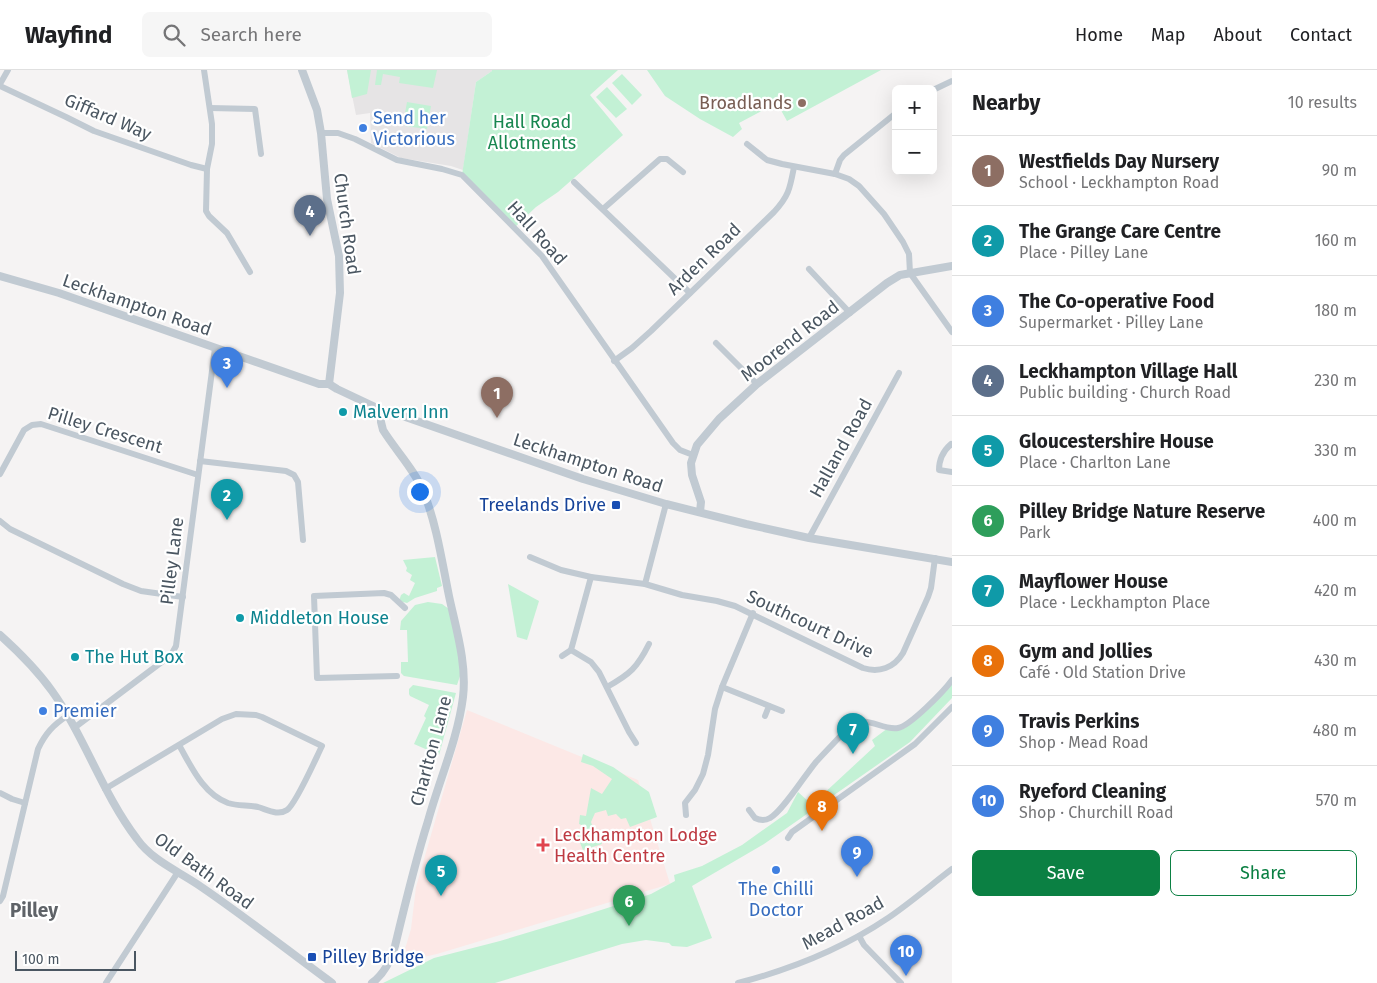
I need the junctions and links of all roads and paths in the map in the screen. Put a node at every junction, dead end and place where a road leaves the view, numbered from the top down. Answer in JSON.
{"nodes":[{"id":1,"x":8,"y":70,"type":"edge"},
{"id":2,"x":204,"y":70,"type":"edge"},
{"id":3,"x":302,"y":70,"type":"edge"},
{"id":4,"x":952,"y":81,"type":"edge"},
{"id":5,"x":0,"y":85,"type":"edge"},
{"id":6,"x":937,"y":88,"type":"edge"},
{"id":7,"x":210,"y":108,"type":"junction"},
{"id":8,"x":892,"y":116,"type":"edge"},
{"id":9,"x":321,"y":133,"type":"junction"},
{"id":10,"x":747,"y":144,"type":"dead end"},
{"id":11,"x":261,"y":154,"type":"dead end"},
{"id":12,"x":794,"y":167,"type":"junction"},
{"id":13,"x":208,"y":169,"type":"junction"},
{"id":14,"x":683,"y":172,"type":"dead end"},
{"id":15,"x":835,"y":174,"type":"junction"},
{"id":16,"x":574,"y":182,"type":"dead end"},
{"id":17,"x":603,"y":209,"type":"junction"},
{"id":18,"x":952,"y":266,"type":"edge"},
{"id":19,"x":809,"y":269,"type":"dead end"},
{"id":20,"x":250,"y":272,"type":"dead end"},
{"id":21,"x":910,"y":273,"type":"junction"},
{"id":22,"x":0,"y":276,"type":"edge"},
{"id":23,"x":690,"y":293,"type":"junction"},
{"id":24,"x":850,"y":313,"type":"junction"},
{"id":25,"x":952,"y":332,"type":"edge"},
{"id":26,"x":716,"y":343,"type":"dead end"},
{"id":27,"x":215,"y":348,"type":"junction"},
{"id":28,"x":614,"y":361,"type":"junction"},
{"id":29,"x":899,"y":373,"type":"dead end"},
{"id":30,"x":329,"y":384,"type":"junction"},
{"id":31,"x":757,"y":384,"type":"junction"},
{"id":32,"x":382,"y":413,"type":"junction"},
{"id":33,"x":952,"y":445,"type":"edge"},
{"id":34,"x":693,"y":455,"type":"junction"},
{"id":35,"x":200,"y":461,"type":"junction"},
{"id":36,"x":952,"y":472,"type":"edge"},
{"id":37,"x":0,"y":474,"type":"edge"},
{"id":38,"x":198,"y":475,"type":"junction"},
{"id":39,"x":666,"y":504,"type":"junction"},
{"id":40,"x":700,"y":512,"type":"junction"},
{"id":41,"x":0,"y":521,"type":"edge"},
{"id":42,"x":810,"y":538,"type":"junction"},
{"id":43,"x":303,"y":540,"type":"dead end"},
{"id":44,"x":530,"y":557,"type":"dead end"},
{"id":45,"x":935,"y":558,"type":"junction"},
{"id":46,"x":952,"y":562,"type":"edge"},
{"id":47,"x":591,"y":576,"type":"junction"},
{"id":48,"x":645,"y":584,"type":"junction"},
{"id":49,"x":183,"y":597,"type":"junction"},
{"id":50,"x":405,"y":608,"type":"dead end"},
{"id":51,"x":753,"y":613,"type":"junction"},
{"id":52,"x":0,"y":635,"type":"edge"},
{"id":53,"x":649,"y":644,"type":"dead end"},
{"id":54,"x":571,"y":650,"type":"junction"},
{"id":55,"x":562,"y":656,"type":"dead end"},
{"id":56,"x":397,"y":676,"type":"dead end"},
{"id":57,"x":952,"y":680,"type":"edge"},
{"id":58,"x":607,"y":687,"type":"junction"},
{"id":59,"x":722,"y":687,"type":"junction"},
{"id":60,"x":769,"y":706,"type":"junction"},
{"id":61,"x":952,"y":707,"type":"edge"},
{"id":62,"x":782,"y":711,"type":"dead end"},
{"id":63,"x":67,"y":716,"type":"junction"},
{"id":64,"x":765,"y":716,"type":"dead end"},
{"id":65,"x":74,"y":728,"type":"junction"},
{"id":66,"x":636,"y":743,"type":"dead end"},
{"id":67,"x":179,"y":745,"type":"junction"},
{"id":68,"x":105,"y":789,"type":"junction"},
{"id":69,"x":0,"y":793,"type":"edge"},
{"id":70,"x":25,"y":803,"type":"junction"},
{"id":71,"x":749,"y":810,"type":"dead end"},
{"id":72,"x":686,"y":815,"type":"dead end"},
{"id":73,"x":788,"y":838,"type":"dead end"},
{"id":74,"x":952,"y":868,"type":"edge"},
{"id":75,"x":178,"y":872,"type":"junction"},
{"id":76,"x":0,"y":902,"type":"edge"},
{"id":77,"x":859,"y":936,"type":"junction"},
{"id":78,"x":106,"y":983,"type":"edge"},
{"id":79,"x":332,"y":983,"type":"edge"},
{"id":80,"x":372,"y":983,"type":"edge"},
{"id":81,"x":738,"y":983,"type":"edge"},
{"id":82,"x":901,"y":983,"type":"edge"}],
"edges":[{"from":1,"to":5,"type":"street"},
{"from":2,"to":7,"type":"street"},
{"from":3,"to":9,"type":"street","name":"Church Road"},
{"from":4,"to":6,"type":"street"},
{"from":5,"to":13,"type":"street","name":"Giffard Way"},
{"from":7,"to":11,"type":"street"},
{"from":7,"to":13,"type":"street"},
{"from":8,"to":15,"type":"street"},
{"from":9,"to":28,"type":"street","name":"Hall Road"},
{"from":9,"to":30,"type":"street","name":"Church Road"},
{"from":10,"to":12,"type":"street"},
{"from":12,"to":15,"type":"street"},
{"from":12,"to":23,"type":"street","name":"Arden Road"},
{"from":13,"to":20,"type":"street"},
{"from":14,"to":17,"type":"street"},
{"from":15,"to":21,"type":"street"},
{"from":16,"to":17,"type":"street"},
{"from":17,"to":23,"type":"street"},
{"from":18,"to":21,"type":"street","name":"Moorend Road"},
{"from":19,"to":24,"type":"street"},
{"from":21,"to":24,"type":"street","name":"Moorend Road"},
{"from":21,"to":25,"type":"street"},
{"from":22,"to":27,"type":"street","name":"Leckhampton Road"},
{"from":23,"to":28,"type":"street","name":"Arden Road"},
{"from":24,"to":31,"type":"street","name":"Moorend Road"},
{"from":26,"to":31,"type":"street"},
{"from":27,"to":30,"type":"street","name":"Leckhampton Road"},
{"from":27,"to":35,"type":"street","name":"Pilley Lane"},
{"from":28,"to":34,"type":"street","name":"Hall Road"},
{"from":29,"to":42,"type":"street","name":"Halland Road"},
{"from":30,"to":32,"type":"street","name":"Leckhampton Road"},
{"from":31,"to":34,"type":"street","name":"Moorend Road"},
{"from":32,"to":39,"type":"street","name":"Leckhampton Road"},
{"from":32,"to":80,"type":"street","name":"Charlton Lane"},
{"from":33,"to":36,"type":"street"},
{"from":34,"to":40,"type":"street"},
{"from":35,"to":38,"type":"street","name":"Pilley Lane"},
{"from":35,"to":43,"type":"street"},
{"from":37,"to":38,"type":"street","name":"Pilley Crescent"},
{"from":38,"to":49,"type":"street","name":"Pilley Lane"},
{"from":39,"to":40,"type":"street","name":"Leckhampton Road"},
{"from":39,"to":48,"type":"street"},
{"from":40,"to":42,"type":"street","name":"Leckhampton Road"},
{"from":41,"to":49,"type":"street"},
{"from":42,"to":45,"type":"street","name":"Leckhampton Road"},
{"from":44,"to":47,"type":"street"},
{"from":45,"to":46,"type":"street","name":"Leckhampton Road"},
{"from":45,"to":51,"type":"street","name":"Southcourt Drive"},
{"from":47,"to":48,"type":"street"},
{"from":47,"to":54,"type":"street"},
{"from":48,"to":51,"type":"street","name":"Southcourt Drive"},
{"from":49,"to":65,"type":"street","name":"Pilley Lane"},
{"from":50,"to":56,"type":"street"},
{"from":51,"to":59,"type":"street"},
{"from":52,"to":63,"type":"street","name":"Old Bath Road"},
{"from":53,"to":58,"type":"street"},
{"from":54,"to":55,"type":"street"},
{"from":54,"to":58,"type":"street"},
{"from":57,"to":71,"type":"street"},
{"from":58,"to":66,"type":"street"},
{"from":59,"to":60,"type":"street"},
{"from":59,"to":72,"type":"street"},
{"from":60,"to":62,"type":"street"},
{"from":60,"to":64,"type":"street"},
{"from":61,"to":73,"type":"street"},
{"from":63,"to":65,"type":"street","name":"Old Bath Road"},
{"from":63,"to":70,"type":"street"},
{"from":65,"to":68,"type":"street","name":"Old Bath Road"},
{"from":67,"to":67,"type":"street"},
{"from":67,"to":68,"type":"street"},
{"from":68,"to":75,"type":"street","name":"Old Bath Road"},
{"from":69,"to":70,"type":"street"},
{"from":70,"to":76,"type":"street"},
{"from":74,"to":77,"type":"street","name":"Mead Road"},
{"from":75,"to":78,"type":"street"},
{"from":75,"to":79,"type":"street","name":"Old Bath Road"},
{"from":77,"to":81,"type":"street","name":"Mead Road"},
{"from":77,"to":82,"type":"street"}]}
